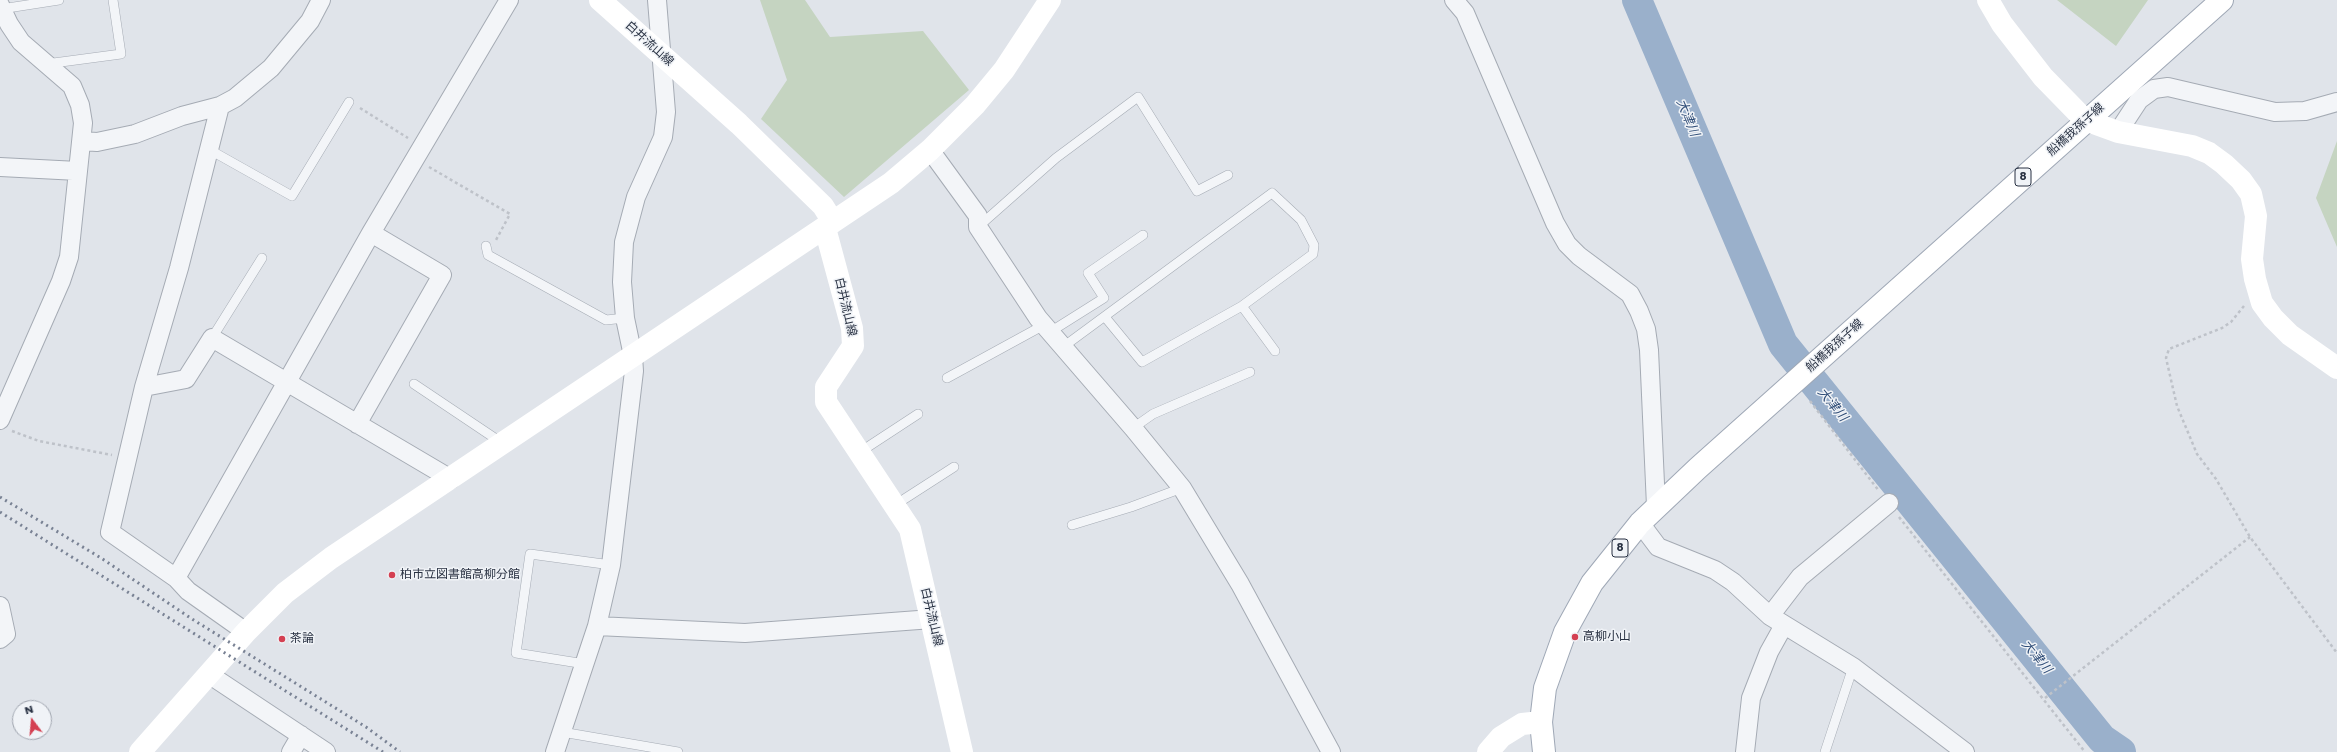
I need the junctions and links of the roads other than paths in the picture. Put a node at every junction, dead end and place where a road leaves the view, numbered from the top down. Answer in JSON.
{"nodes":[{"id":1,"x":59,"y":0,"type":"edge"},
{"id":2,"x":113,"y":0,"type":"edge"},
{"id":3,"x":321,"y":0,"type":"edge"},
{"id":4,"x":509,"y":0,"type":"edge"},
{"id":5,"x":600,"y":0,"type":"edge"},
{"id":6,"x":657,"y":0,"type":"edge"},
{"id":7,"x":1050,"y":0,"type":"edge"},
{"id":8,"x":1454,"y":0,"type":"edge"},
{"id":9,"x":1988,"y":0,"type":"edge"},
{"id":10,"x":2222,"y":0,"type":"edge"},
{"id":11,"x":0,"y":7,"type":"edge"},
{"id":12,"x":661,"y":55,"type":"junction"},
{"id":13,"x":46,"y":64,"type":"junction"},
{"id":14,"x":349,"y":102,"type":"road end"},
{"id":15,"x":2337,"y":102,"type":"edge"},
{"id":16,"x":220,"y":106,"type":"junction"},
{"id":17,"x":2085,"y":120,"type":"junction"},
{"id":18,"x":2118,"y":132,"type":"junction"},
{"id":19,"x":82,"y":141,"type":"junction"},
{"id":20,"x":210,"y":150,"type":"junction"},
{"id":21,"x":930,"y":150,"type":"junction"},
{"id":22,"x":0,"y":167,"type":"edge"},
{"id":23,"x":78,"y":171,"type":"junction"},
{"id":24,"x":1228,"y":175,"type":"dead end"},
{"id":25,"x":829,"y":225,"type":"junction"},
{"id":26,"x":978,"y":227,"type":"junction"},
{"id":27,"x":371,"y":233,"type":"junction"},
{"id":28,"x":1143,"y":236,"type":"dead end"},
{"id":29,"x":487,"y":251,"type":"road end"},
{"id":30,"x":262,"y":258,"type":"dead end"},
{"id":31,"x":1242,"y":306,"type":"junction"},
{"id":32,"x":1104,"y":317,"type":"junction"},
{"id":33,"x":625,"y":318,"type":"junction"},
{"id":34,"x":1047,"y":328,"type":"junction"},
{"id":35,"x":212,"y":338,"type":"junction"},
{"id":36,"x":1063,"y":347,"type":"junction"},
{"id":37,"x":1275,"y":351,"type":"dead end"},
{"id":38,"x":633,"y":356,"type":"junction"},
{"id":39,"x":2337,"y":368,"type":"edge"},
{"id":40,"x":1250,"y":372,"type":"dead end"},
{"id":41,"x":947,"y":378,"type":"dead end"},
{"id":42,"x":285,"y":383,"type":"junction"},
{"id":43,"x":414,"y":384,"type":"dead end"},
{"id":44,"x":144,"y":387,"type":"junction"},
{"id":45,"x":918,"y":414,"type":"dead end"},
{"id":46,"x":357,"y":424,"type":"junction"},
{"id":47,"x":3,"y":425,"type":"edge"},
{"id":48,"x":1133,"y":428,"type":"junction"},
{"id":49,"x":503,"y":444,"type":"junction"},
{"id":50,"x":859,"y":453,"type":"junction"},
{"id":51,"x":954,"y":467,"type":"dead end"},
{"id":52,"x":451,"y":478,"type":"junction"},
{"id":53,"x":1182,"y":488,"type":"junction"},
{"id":54,"x":1889,"y":504,"type":"road end"},
{"id":55,"x":895,"y":505,"type":"junction"},
{"id":56,"x":1656,"y":506,"type":"junction"},
{"id":57,"x":1640,"y":523,"type":"junction"},
{"id":58,"x":1072,"y":525,"type":"dead end"},
{"id":59,"x":611,"y":565,"type":"junction"},
{"id":60,"x":176,"y":578,"type":"junction"},
{"id":61,"x":0,"y":606,"type":"edge"},
{"id":62,"x":932,"y":618,"type":"junction"},
{"id":63,"x":1777,"y":621,"type":"junction"},
{"id":64,"x":597,"y":626,"type":"junction"},
{"id":65,"x":246,"y":632,"type":"junction"},
{"id":66,"x":0,"y":639,"type":"edge"},
{"id":67,"x":585,"y":664,"type":"junction"},
{"id":68,"x":1853,"y":667,"type":"junction"},
{"id":69,"x":210,"y":675,"type":"junction"},
{"id":70,"x":1541,"y":722,"type":"junction"},
{"id":71,"x":562,"y":732,"type":"junction"},
{"id":72,"x":301,"y":734,"type":"junction"},
{"id":73,"x":140,"y":752,"type":"edge"},
{"id":74,"x":291,"y":752,"type":"edge"},
{"id":75,"x":326,"y":752,"type":"edge"},
{"id":76,"x":555,"y":752,"type":"edge"},
{"id":77,"x":678,"y":752,"type":"edge"},
{"id":78,"x":962,"y":752,"type":"edge"},
{"id":79,"x":1331,"y":752,"type":"edge"},
{"id":80,"x":1488,"y":752,"type":"edge"},
{"id":81,"x":1544,"y":752,"type":"edge"},
{"id":82,"x":1745,"y":752,"type":"edge"},
{"id":83,"x":1825,"y":752,"type":"edge"},
{"id":84,"x":1965,"y":752,"type":"edge"}],
"edges":[{"from":1,"to":11,"type":"lane"},
{"from":2,"to":13,"type":"lane"},
{"from":3,"to":16,"type":"street"},
{"from":4,"to":27,"type":"street"},
{"from":5,"to":12,"type":"main road","name":"白井流山線"},
{"from":6,"to":12,"type":"street"},
{"from":7,"to":21,"type":"main road"},
{"from":8,"to":56,"type":"street"},
{"from":9,"to":17,"type":"main road"},
{"from":10,"to":17,"type":"main road","name":"船橋我孫子線","number":"8"},
{"from":11,"to":13,"type":"street"},
{"from":12,"to":25,"type":"main road","name":"白井流山線"},
{"from":12,"to":33,"type":"street"},
{"from":13,"to":19,"type":"street"},
{"from":14,"to":20,"type":"lane"},
{"from":15,"to":18,"type":"street"},
{"from":16,"to":19,"type":"street"},
{"from":16,"to":20,"type":"street"},
{"from":17,"to":18,"type":"main road"},
{"from":17,"to":56,"type":"main road","name":"船橋我孫子線","number":"8"},
{"from":18,"to":39,"type":"main road"},
{"from":19,"to":23,"type":"street"},
{"from":20,"to":44,"type":"street"},
{"from":21,"to":25,"type":"main road"},
{"from":21,"to":26,"type":"street"},
{"from":22,"to":23,"type":"street"},
{"from":23,"to":47,"type":"street"},
{"from":24,"to":26,"type":"lane"},
{"from":25,"to":38,"type":"main road"},
{"from":25,"to":50,"type":"main road","name":"白井流山線"},
{"from":26,"to":34,"type":"street"},
{"from":27,"to":42,"type":"street"},
{"from":27,"to":46,"type":"street"},
{"from":28,"to":34,"type":"lane"},
{"from":29,"to":33,"type":"lane"},
{"from":30,"to":35,"type":"lane"},
{"from":31,"to":32,"type":"lane"},
{"from":31,"to":32,"type":"lane"},
{"from":31,"to":37,"type":"lane"},
{"from":32,"to":36,"type":"lane"},
{"from":33,"to":38,"type":"street"},
{"from":34,"to":36,"type":"street"},
{"from":34,"to":41,"type":"lane"},
{"from":35,"to":42,"type":"street"},
{"from":35,"to":44,"type":"street"},
{"from":36,"to":48,"type":"street"},
{"from":38,"to":49,"type":"main road"},
{"from":38,"to":59,"type":"street"},
{"from":40,"to":48,"type":"lane"},
{"from":42,"to":46,"type":"street"},
{"from":42,"to":60,"type":"street"},
{"from":43,"to":49,"type":"lane"},
{"from":44,"to":60,"type":"street"},
{"from":45,"to":50,"type":"lane"},
{"from":46,"to":52,"type":"street"},
{"from":48,"to":53,"type":"street"},
{"from":49,"to":52,"type":"main road"},
{"from":50,"to":55,"type":"main road","name":"白井流山線"},
{"from":51,"to":55,"type":"lane"},
{"from":52,"to":65,"type":"main road"},
{"from":53,"to":58,"type":"lane"},
{"from":53,"to":79,"type":"street"},
{"from":54,"to":63,"type":"street"},
{"from":55,"to":62,"type":"main road","name":"白井流山線"},
{"from":56,"to":57,"type":"main road","name":"船橋我孫子線","number":"8"},
{"from":57,"to":63,"type":"street"},
{"from":57,"to":70,"type":"main road","name":"船橋我孫子線","number":"8"},
{"from":59,"to":64,"type":"street"},
{"from":59,"to":67,"type":"lane"},
{"from":60,"to":65,"type":"street"},
{"from":61,"to":66,"type":"street"},
{"from":62,"to":64,"type":"street"},
{"from":62,"to":78,"type":"main road","name":"白井流山線"},
{"from":63,"to":68,"type":"street"},
{"from":63,"to":82,"type":"street"},
{"from":64,"to":67,"type":"street"},
{"from":65,"to":69,"type":"main road"},
{"from":67,"to":71,"type":"street"},
{"from":68,"to":83,"type":"lane"},
{"from":68,"to":84,"type":"street"},
{"from":69,"to":72,"type":"street"},
{"from":69,"to":73,"type":"main road"},
{"from":70,"to":80,"type":"main road"},
{"from":70,"to":81,"type":"main road","name":"船橋我孫子線","number":"8"},
{"from":71,"to":76,"type":"street"},
{"from":71,"to":77,"type":"lane"},
{"from":72,"to":74,"type":"street"},
{"from":72,"to":75,"type":"street"}]}
